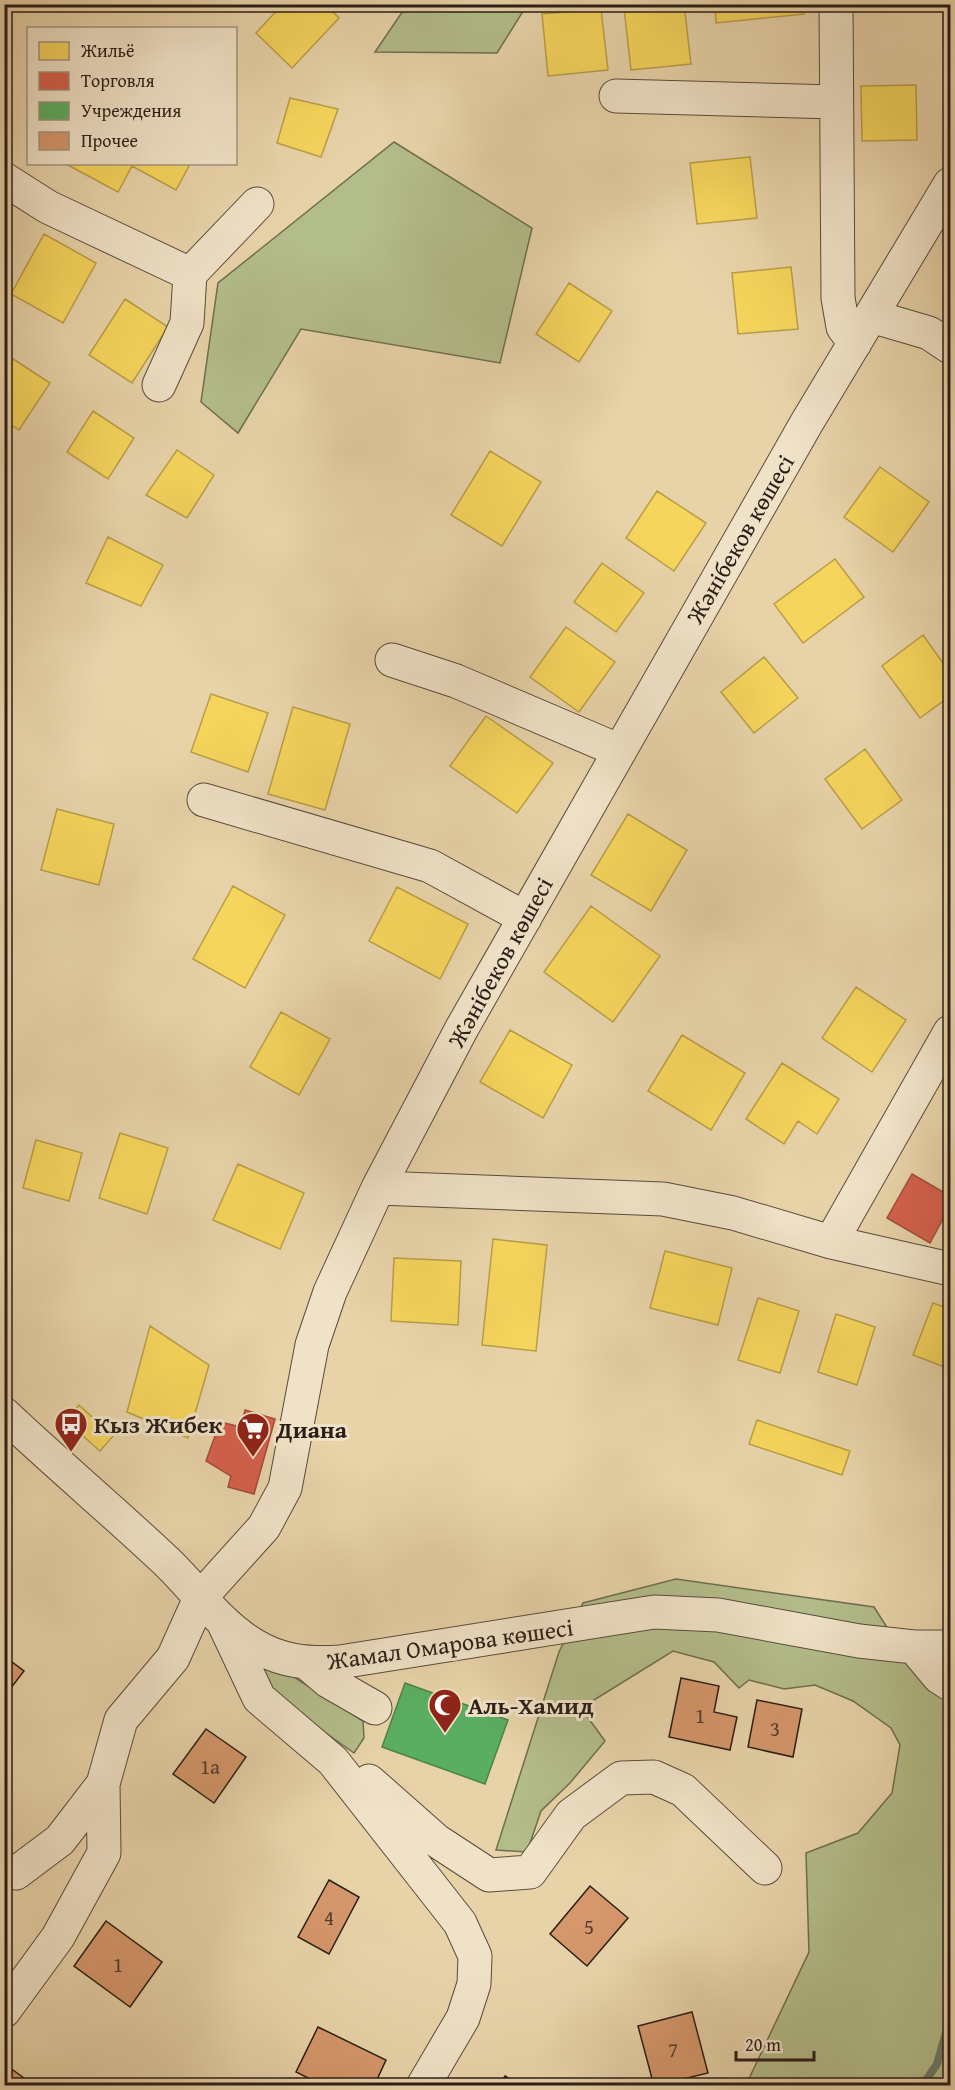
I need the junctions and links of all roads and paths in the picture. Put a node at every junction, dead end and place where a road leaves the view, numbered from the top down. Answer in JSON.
{"nodes":[{"id":1,"x":836,"y":4,"type":"edge"},
{"id":2,"x":616,"y":96,"type":"dead end"},
{"id":3,"x":836,"y":102,"type":"junction"},
{"id":4,"x":4,"y":179,"type":"edge"},
{"id":5,"x":951,"y":184,"type":"edge"},
{"id":6,"x":257,"y":204,"type":"dead end"},
{"id":7,"x":190,"y":274,"type":"junction"},
{"id":8,"x":863,"y":329,"type":"junction"},
{"id":9,"x":951,"y":347,"type":"edge"},
{"id":10,"x":159,"y":385,"type":"dead end"},
{"id":11,"x":392,"y":660,"type":"dead end"},
{"id":12,"x":620,"y":751,"type":"junction"},
{"id":13,"x":204,"y":800,"type":"dead end"},
{"id":14,"x":525,"y":918,"type":"junction"},
{"id":15,"x":951,"y":1032,"type":"edge"},
{"id":16,"x":378,"y":1188,"type":"junction"},
{"id":17,"x":831,"y":1242,"type":"junction"},
{"id":18,"x":951,"y":1269,"type":"edge"},
{"id":19,"x":4,"y":1414,"type":"edge"},
{"id":20,"x":200,"y":1598,"type":"junction"},
{"id":21,"x":224,"y":1624,"type":"junction"},
{"id":22,"x":914,"y":1647,"type":"junction"},
{"id":23,"x":951,"y":1647,"type":"edge"},
{"id":24,"x":308,"y":1664,"type":"junction"},
{"id":25,"x":951,"y":1684,"type":"edge"},
{"id":26,"x":375,"y":1708,"type":"dead end"},
{"id":27,"x":333,"y":1761,"type":"junction"},
{"id":28,"x":103,"y":1784,"type":"junction"},
{"id":29,"x":765,"y":1868,"type":"dead end"},
{"id":30,"x":16,"y":1873,"type":"dead end"},
{"id":31,"x":4,"y":2011,"type":"edge"},
{"id":32,"x":423,"y":2085,"type":"edge"}],
"edges":[{"from":1,"to":3,"type":"street"},
{"from":2,"to":3,"type":"street"},
{"from":3,"to":8,"type":"street"},
{"from":4,"to":7,"type":"street"},
{"from":5,"to":8,"type":"street","name":"Жәнібеков көшесі"},
{"from":6,"to":7,"type":"street"},
{"from":7,"to":10,"type":"street"},
{"from":8,"to":9,"type":"street"},
{"from":8,"to":12,"type":"street","name":"Жәнібеков көшесі"},
{"from":11,"to":12,"type":"street"},
{"from":12,"to":14,"type":"street","name":"Жәнібеков көшесі"},
{"from":13,"to":14,"type":"street"},
{"from":14,"to":16,"type":"street","name":"Жәнібеков көшесі"},
{"from":15,"to":17,"type":"street"},
{"from":16,"to":17,"type":"street"},
{"from":16,"to":20,"type":"street","name":"Жәнібеков көшесі"},
{"from":17,"to":18,"type":"street"},
{"from":19,"to":20,"type":"street","name":"Жамал Омарова көшесі"},
{"from":20,"to":21,"type":"street","name":"Жамал Омарова көшесі"},
{"from":20,"to":28,"type":"street","name":"Жәнібеков көшесі"},
{"from":21,"to":24,"type":"street","name":"Жамал Омарова көшесі"},
{"from":21,"to":27,"type":"street"},
{"from":22,"to":23,"type":"street","name":"Жамал Омарова көшесі"},
{"from":22,"to":24,"type":"street","name":"Жамал Омарова көшесі"},
{"from":22,"to":25,"type":"street"},
{"from":24,"to":26,"type":"street"},
{"from":27,"to":29,"type":"street"},
{"from":27,"to":32,"type":"street"},
{"from":28,"to":30,"type":"street"},
{"from":28,"to":31,"type":"street"}]}
